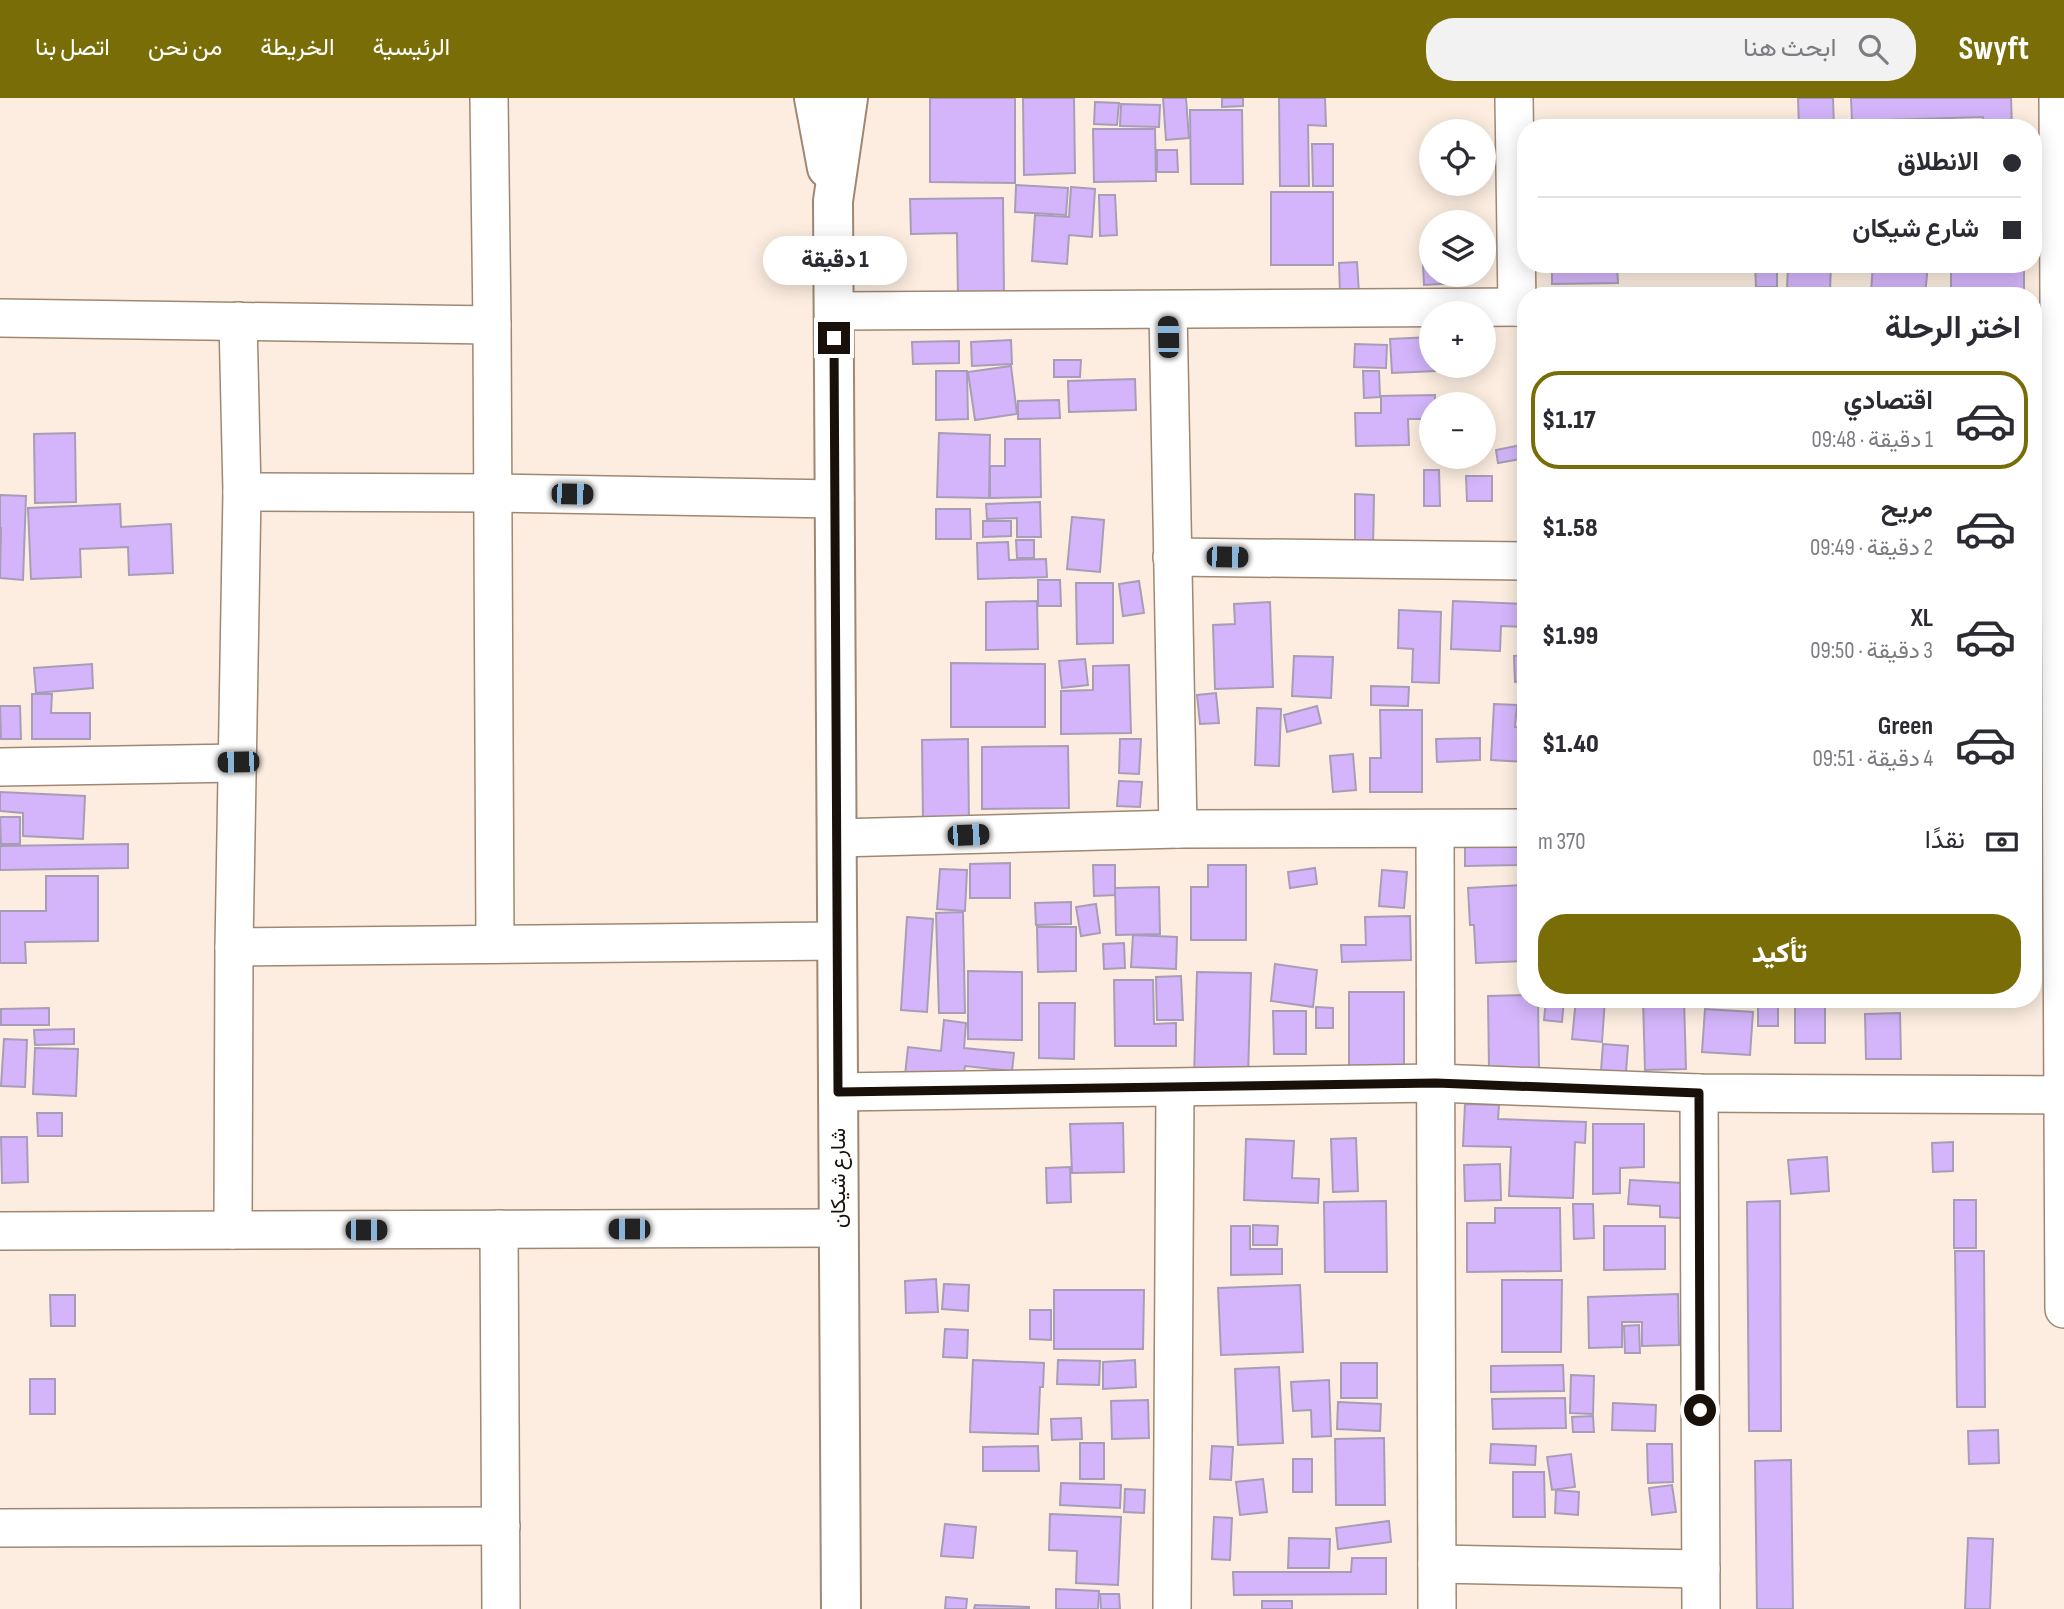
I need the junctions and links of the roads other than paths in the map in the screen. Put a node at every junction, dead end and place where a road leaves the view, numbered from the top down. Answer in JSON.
{"nodes":[{"id":1,"x":489,"y":98,"type":"edge"},
{"id":2,"x":814,"y":98,"type":"edge"},
{"id":3,"x":848,"y":98,"type":"edge"},
{"id":4,"x":1514,"y":98,"type":"edge"},
{"id":5,"x":2058,"y":98,"type":"edge"},
{"id":6,"x":1517,"y":176,"type":"edge"},
{"id":7,"x":833,"y":201,"type":"junction"},
{"id":8,"x":2052,"y":305,"type":"edge"},
{"id":9,"x":1517,"y":307,"type":"edge"},
{"id":10,"x":1168,"y":310,"type":"junction"},
{"id":11,"x":834,"y":311,"type":"junction"},
{"id":12,"x":0,"y":318,"type":"edge"},
{"id":13,"x":239,"y":321,"type":"junction"},
{"id":14,"x":492,"y":325,"type":"junction"},
{"id":15,"x":242,"y":492,"type":"junction"},
{"id":16,"x":493,"y":493,"type":"junction"},
{"id":17,"x":835,"y":499,"type":"junction"},
{"id":18,"x":1172,"y":557,"type":"junction"},
{"id":19,"x":1517,"y":561,"type":"edge"},
{"id":20,"x":2062,"y":747,"type":"edge"},
{"id":21,"x":238,"y":762,"type":"junction"},
{"id":22,"x":0,"y":767,"type":"edge"},
{"id":23,"x":1517,"y":828,"type":"edge"},
{"id":24,"x":1178,"y":829,"type":"junction"},
{"id":25,"x":1435,"y":829,"type":"junction"},
{"id":26,"x":2048,"y":832,"type":"edge"},
{"id":27,"x":837,"y":838,"type":"junction"},
{"id":28,"x":837,"y":942,"type":"junction"},
{"id":29,"x":495,"y":944,"type":"junction"},
{"id":30,"x":234,"y":947,"type":"junction"},
{"id":31,"x":1436,"y":1083,"type":"junction"},
{"id":32,"x":1175,"y":1088,"type":"junction"},
{"id":33,"x":838,"y":1092,"type":"junction"},
{"id":34,"x":1699,"y":1093,"type":"junction"},
{"id":35,"x":2063,"y":1096,"type":"edge"},
{"id":36,"x":2064,"y":1219,"type":"edge"},
{"id":37,"x":839,"y":1228,"type":"junction"},
{"id":38,"x":499,"y":1229,"type":"junction"},
{"id":39,"x":233,"y":1230,"type":"junction"},
{"id":40,"x":0,"y":1231,"type":"edge"},
{"id":41,"x":2064,"y":1309,"type":"edge"},
{"id":42,"x":500,"y":1526,"type":"junction"},
{"id":43,"x":0,"y":1528,"type":"edge"},
{"id":44,"x":1437,"y":1564,"type":"junction"},
{"id":45,"x":1701,"y":1569,"type":"junction"},
{"id":46,"x":501,"y":1609,"type":"edge"},
{"id":47,"x":841,"y":1609,"type":"edge"},
{"id":48,"x":1172,"y":1609,"type":"edge"},
{"id":49,"x":1437,"y":1609,"type":"edge"},
{"id":50,"x":1701,"y":1609,"type":"edge"}],
"edges":[{"from":1,"to":14,"type":"street"},
{"from":2,"to":7,"type":"street","name":"شارع شيكان"},
{"from":3,"to":7,"type":"street","name":"شارع شيكان"},
{"from":4,"to":6,"type":"street"},
{"from":5,"to":8,"type":"street"},
{"from":7,"to":11,"type":"street","name":"شارع شيكان"},
{"from":8,"to":20,"type":"street"},
{"from":9,"to":10,"type":"street"},
{"from":10,"to":11,"type":"street"},
{"from":10,"to":18,"type":"street"},
{"from":11,"to":17,"type":"street","name":"شارع شيكان"},
{"from":12,"to":13,"type":"street"},
{"from":13,"to":14,"type":"street"},
{"from":13,"to":15,"type":"street"},
{"from":14,"to":16,"type":"street"},
{"from":15,"to":16,"type":"street"},
{"from":15,"to":21,"type":"street"},
{"from":16,"to":17,"type":"street"},
{"from":16,"to":29,"type":"street"},
{"from":17,"to":27,"type":"street","name":"شارع شيكان"},
{"from":18,"to":19,"type":"street"},
{"from":18,"to":24,"type":"street"},
{"from":20,"to":26,"type":"street"},
{"from":21,"to":22,"type":"street"},
{"from":21,"to":30,"type":"street"},
{"from":23,"to":25,"type":"street"},
{"from":24,"to":25,"type":"street"},
{"from":24,"to":27,"type":"street"},
{"from":25,"to":31,"type":"street"},
{"from":26,"to":35,"type":"street"},
{"from":27,"to":28,"type":"street","name":"شارع شيكان"},
{"from":28,"to":29,"type":"street"},
{"from":28,"to":33,"type":"street","name":"شارع شيكان"},
{"from":29,"to":30,"type":"street"},
{"from":30,"to":39,"type":"street"},
{"from":31,"to":32,"type":"street"},
{"from":31,"to":34,"type":"street"},
{"from":31,"to":44,"type":"street"},
{"from":32,"to":33,"type":"street"},
{"from":32,"to":48,"type":"street"},
{"from":33,"to":37,"type":"street","name":"شارع شيكان"},
{"from":34,"to":35,"type":"street"},
{"from":34,"to":45,"type":"street"},
{"from":35,"to":36,"type":"street"},
{"from":36,"to":41,"type":"street"},
{"from":37,"to":38,"type":"street"},
{"from":37,"to":47,"type":"street","name":"شارع شيكان"},
{"from":38,"to":39,"type":"street"},
{"from":38,"to":42,"type":"street"},
{"from":39,"to":40,"type":"street"},
{"from":42,"to":43,"type":"street"},
{"from":42,"to":46,"type":"street"},
{"from":44,"to":45,"type":"street"},
{"from":44,"to":49,"type":"street"},
{"from":45,"to":50,"type":"street"}]}
